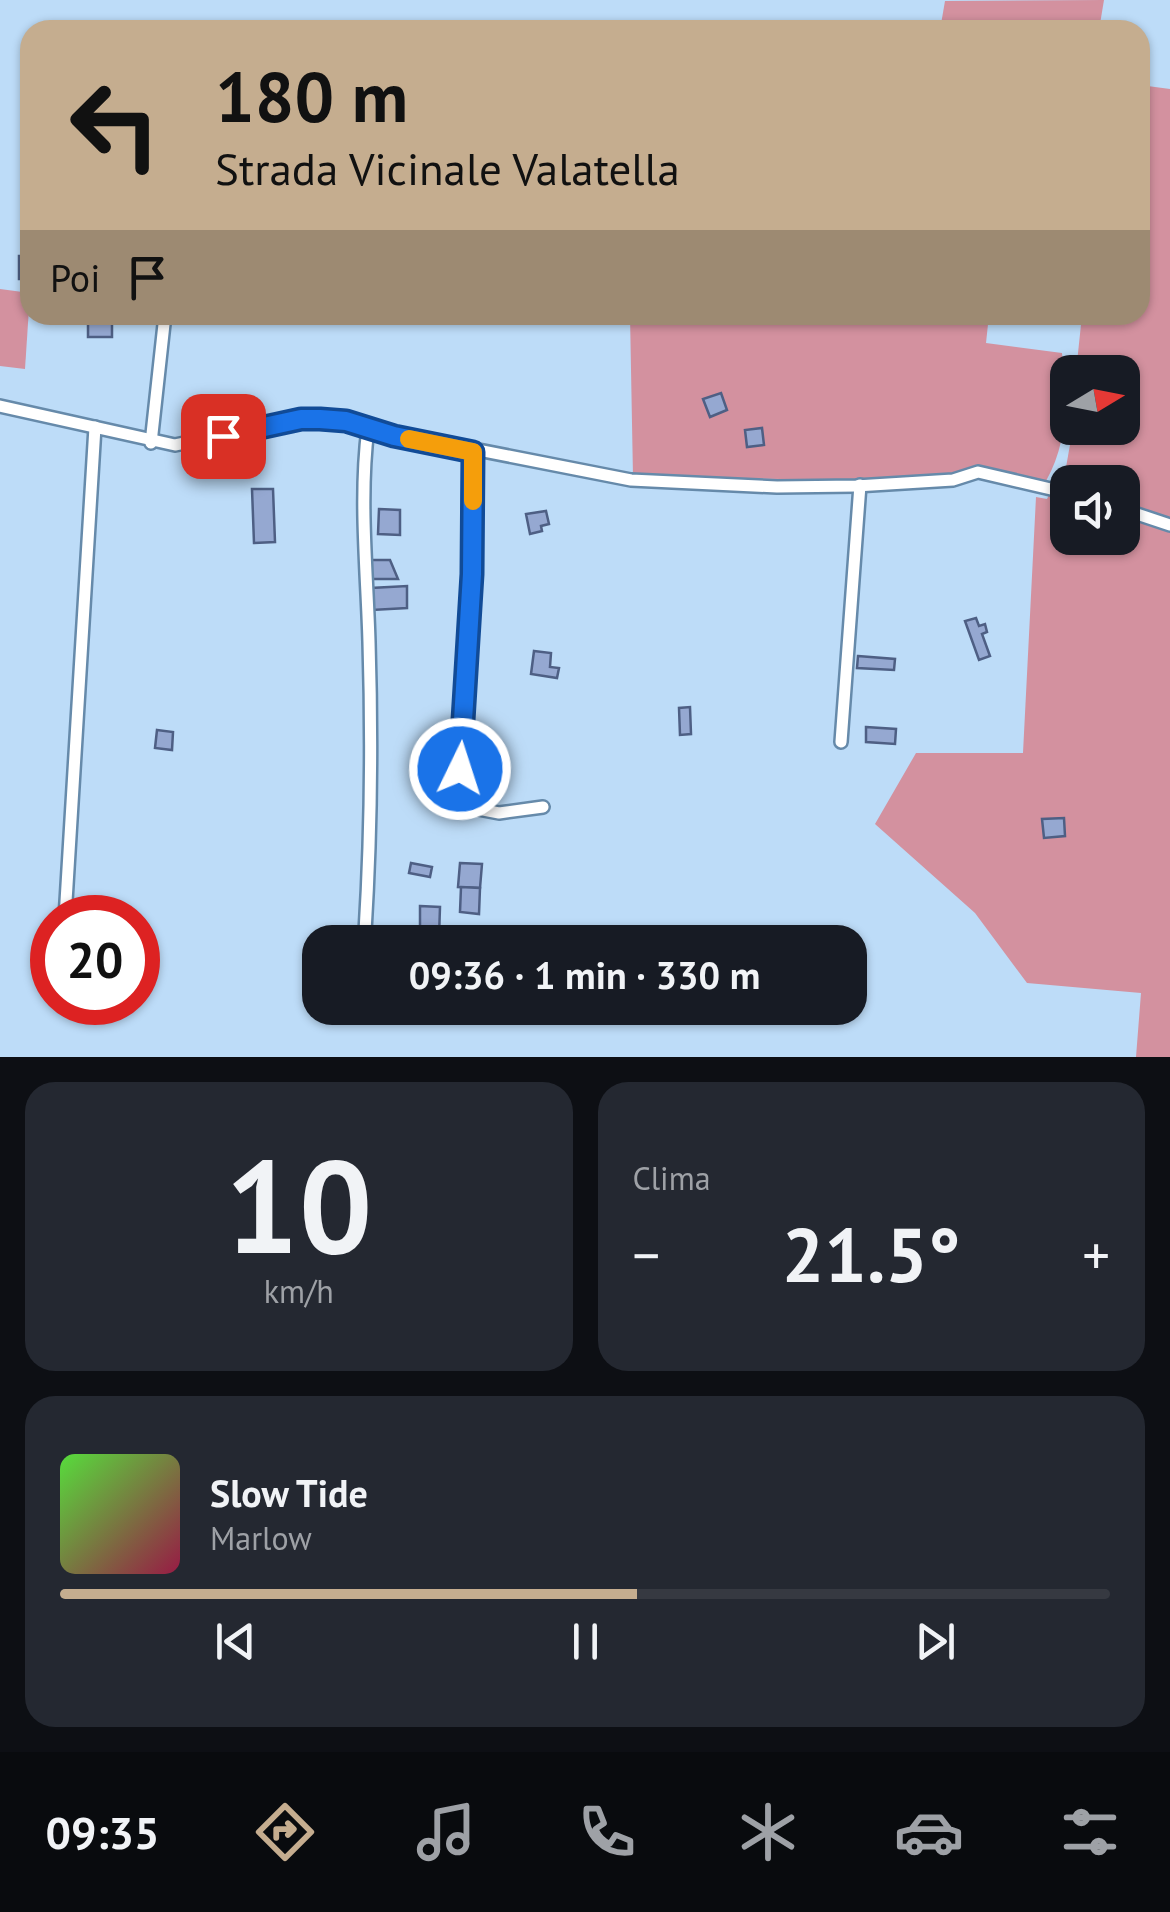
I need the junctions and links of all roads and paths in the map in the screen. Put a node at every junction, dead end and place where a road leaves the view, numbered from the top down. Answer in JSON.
{"nodes":[{"id":1,"x":165,"y":325,"type":"edge"},
{"id":2,"x":0,"y":406,"type":"edge"},
{"id":3,"x":95,"y":428,"type":"junction"},
{"id":4,"x":368,"y":428,"type":"junction"},
{"id":5,"x":151,"y":442,"type":"junction"},
{"id":6,"x":473,"y":452,"type":"junction"},
{"id":7,"x":860,"y":485,"type":"junction"},
{"id":8,"x":1050,"y":489,"type":"edge"},
{"id":9,"x":1140,"y":515,"type":"edge"},
{"id":10,"x":1170,"y":525,"type":"edge"},
{"id":11,"x":841,"y":742,"type":"dead end"},
{"id":12,"x":544,"y":807,"type":"dead end"},
{"id":13,"x":66,"y":895,"type":"edge"},
{"id":14,"x":366,"y":925,"type":"edge"}],
"edges":[{"from":1,"to":5,"type":"street"},
{"from":2,"to":3,"type":"street"},
{"from":3,"to":5,"type":"street"},
{"from":3,"to":13,"type":"street"},
{"from":4,"to":5,"type":"street"},
{"from":4,"to":6,"type":"street"},
{"from":4,"to":14,"type":"street"},
{"from":6,"to":7,"type":"street"},
{"from":6,"to":12,"type":"street"},
{"from":7,"to":8,"type":"street"},
{"from":7,"to":11,"type":"street"},
{"from":9,"to":10,"type":"street"}]}
